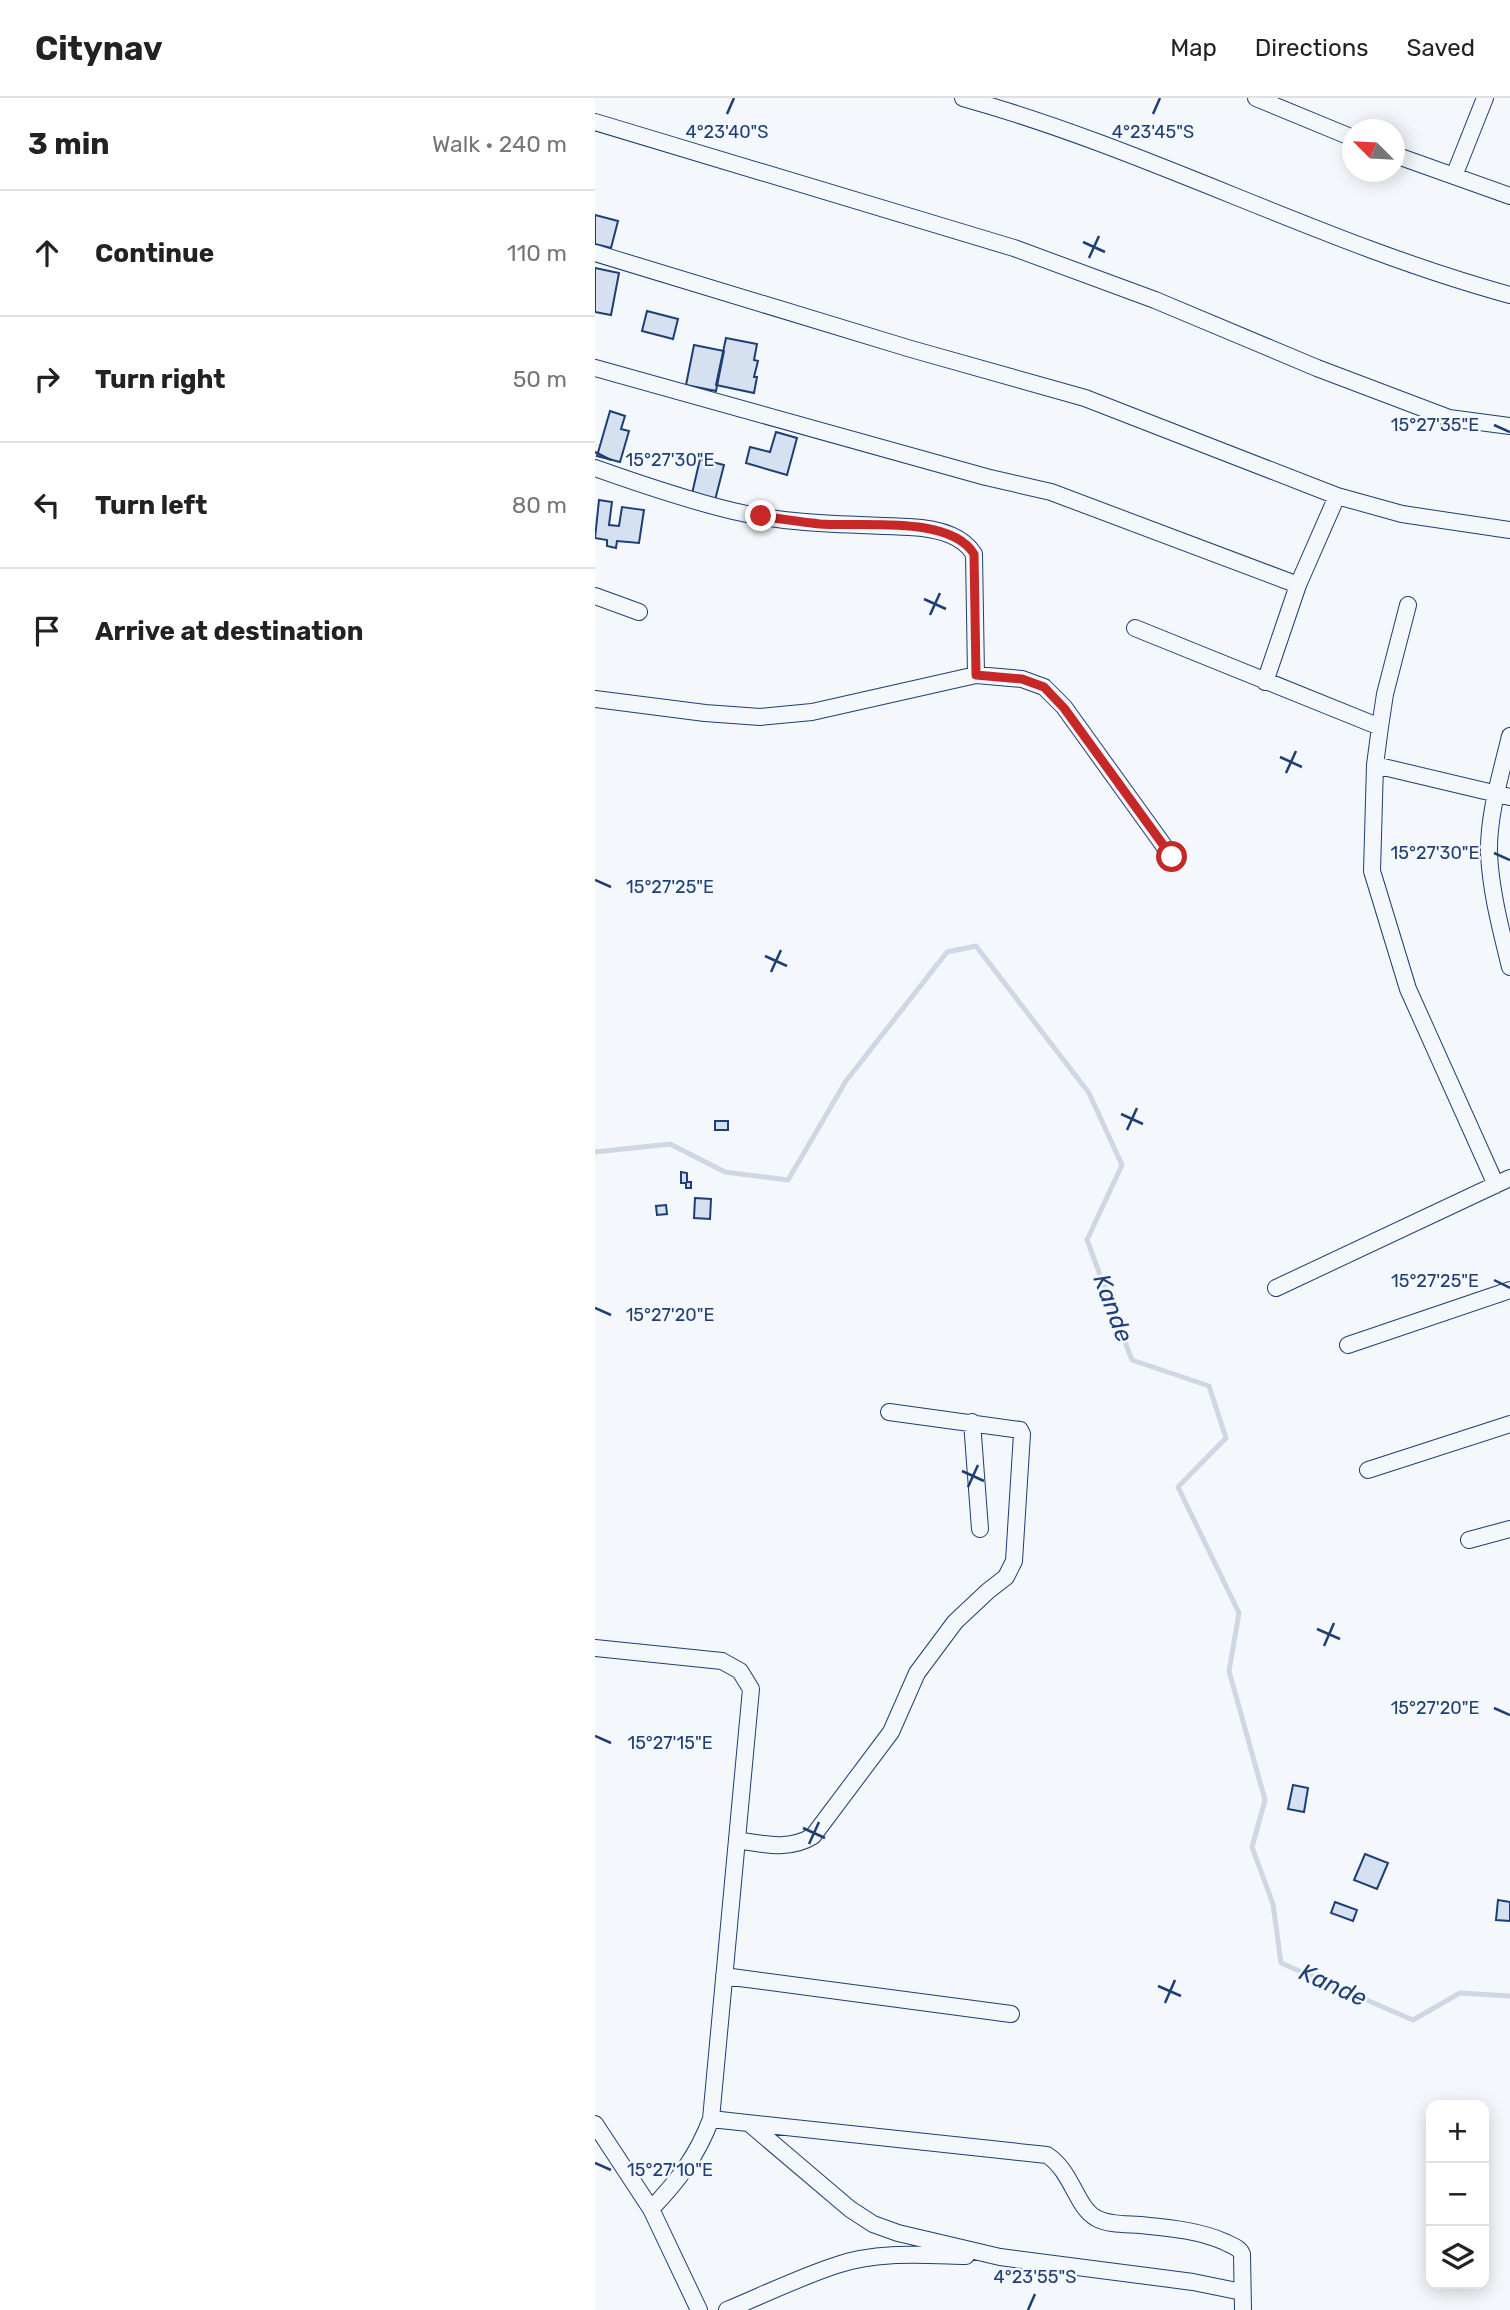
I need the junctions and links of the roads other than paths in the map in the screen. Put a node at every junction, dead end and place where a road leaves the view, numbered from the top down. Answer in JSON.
{"nodes":[{"id":1,"x":963,"y":98,"type":"edge"},
{"id":2,"x":1256,"y":98,"type":"edge"},
{"id":3,"x":1485,"y":98,"type":"edge"},
{"id":4,"x":595,"y":122,"type":"edge"},
{"id":5,"x":1342,"y":133,"type":"edge"},
{"id":6,"x":1405,"y":159,"type":"edge"},
{"id":7,"x":1454,"y":176,"type":"junction"},
{"id":8,"x":1510,"y":196,"type":"edge"},
{"id":9,"x":595,"y":253,"type":"edge"},
{"id":10,"x":1510,"y":295,"type":"edge"},
{"id":11,"x":595,"y":368,"type":"edge"},
{"id":12,"x":1510,"y":426,"type":"edge"},
{"id":13,"x":595,"y":468,"type":"edge"},
{"id":14,"x":1337,"y":496,"type":"junction"},
{"id":15,"x":1510,"y":530,"type":"edge"},
{"id":16,"x":1298,"y":585,"type":"junction"},
{"id":17,"x":595,"y":596,"type":"edge"},
{"id":18,"x":1408,"y":605,"type":"dead end"},
{"id":19,"x":639,"y":612,"type":"dead end"},
{"id":20,"x":1135,"y":628,"type":"dead end"},
{"id":21,"x":976,"y":675,"type":"junction"},
{"id":22,"x":1265,"y":682,"type":"junction"},
{"id":23,"x":595,"y":699,"type":"edge"},
{"id":24,"x":1380,"y":727,"type":"junction"},
{"id":25,"x":1510,"y":736,"type":"edge"},
{"id":26,"x":1375,"y":765,"type":"junction"},
{"id":27,"x":1503,"y":796,"type":"edge"},
{"id":28,"x":1172,"y":857,"type":"dead end"},
{"id":29,"x":1502,"y":907,"type":"edge"},
{"id":30,"x":1510,"y":967,"type":"edge"},
{"id":31,"x":1503,"y":1182,"type":"edge"},
{"id":32,"x":1276,"y":1288,"type":"dead end"},
{"id":33,"x":1510,"y":1290,"type":"edge"},
{"id":34,"x":1348,"y":1345,"type":"dead end"},
{"id":35,"x":889,"y":1412,"type":"dead end"},
{"id":36,"x":972,"y":1422,"type":"junction"},
{"id":37,"x":1510,"y":1424,"type":"edge"},
{"id":38,"x":1368,"y":1470,"type":"dead end"},
{"id":39,"x":1510,"y":1529,"type":"edge"},
{"id":40,"x":980,"y":1530,"type":"dead end"},
{"id":41,"x":1469,"y":1540,"type":"dead end"},
{"id":42,"x":595,"y":1648,"type":"edge"},
{"id":43,"x":737,"y":1840,"type":"junction"},
{"id":44,"x":724,"y":1976,"type":"junction"},
{"id":45,"x":1011,"y":2014,"type":"dead end"},
{"id":46,"x":711,"y":2119,"type":"junction"},
{"id":47,"x":595,"y":2124,"type":"edge"},
{"id":48,"x":749,"y":2124,"type":"junction"},
{"id":49,"x":651,"y":2209,"type":"junction"},
{"id":50,"x":1000,"y":2257,"type":"junction"},
{"id":51,"x":1242,"y":2292,"type":"junction"},
{"id":52,"x":699,"y":2310,"type":"edge"},
{"id":53,"x":727,"y":2310,"type":"edge"},
{"id":54,"x":1243,"y":2310,"type":"edge"}],
"edges":[{"from":1,"to":10,"type":"street"},
{"from":2,"to":5,"type":"street"},
{"from":3,"to":7,"type":"street"},
{"from":4,"to":12,"type":"street"},
{"from":6,"to":7,"type":"street"},
{"from":7,"to":8,"type":"street"},
{"from":9,"to":14,"type":"street"},
{"from":11,"to":16,"type":"street"},
{"from":13,"to":21,"type":"street"},
{"from":14,"to":15,"type":"street"},
{"from":14,"to":16,"type":"street"},
{"from":16,"to":22,"type":"street"},
{"from":17,"to":19,"type":"street"},
{"from":18,"to":24,"type":"street"},
{"from":20,"to":22,"type":"street"},
{"from":21,"to":23,"type":"street"},
{"from":21,"to":28,"type":"street"},
{"from":22,"to":24,"type":"street"},
{"from":24,"to":26,"type":"street"},
{"from":25,"to":27,"type":"street"},
{"from":26,"to":27,"type":"street"},
{"from":26,"to":31,"type":"street"},
{"from":27,"to":29,"type":"street"},
{"from":29,"to":30,"type":"street"},
{"from":31,"to":32,"type":"street"},
{"from":33,"to":34,"type":"street"},
{"from":35,"to":36,"type":"street"},
{"from":36,"to":40,"type":"street"},
{"from":36,"to":43,"type":"street"},
{"from":37,"to":38,"type":"street"},
{"from":39,"to":41,"type":"street"},
{"from":42,"to":43,"type":"street"},
{"from":43,"to":44,"type":"street"},
{"from":44,"to":45,"type":"street"},
{"from":44,"to":46,"type":"street"},
{"from":46,"to":48,"type":"street"},
{"from":46,"to":49,"type":"street"},
{"from":47,"to":49,"type":"street"},
{"from":48,"to":50,"type":"street"},
{"from":48,"to":51,"type":"street"},
{"from":49,"to":52,"type":"street"},
{"from":50,"to":51,"type":"street"},
{"from":50,"to":53,"type":"street"},
{"from":51,"to":54,"type":"street"}]}
